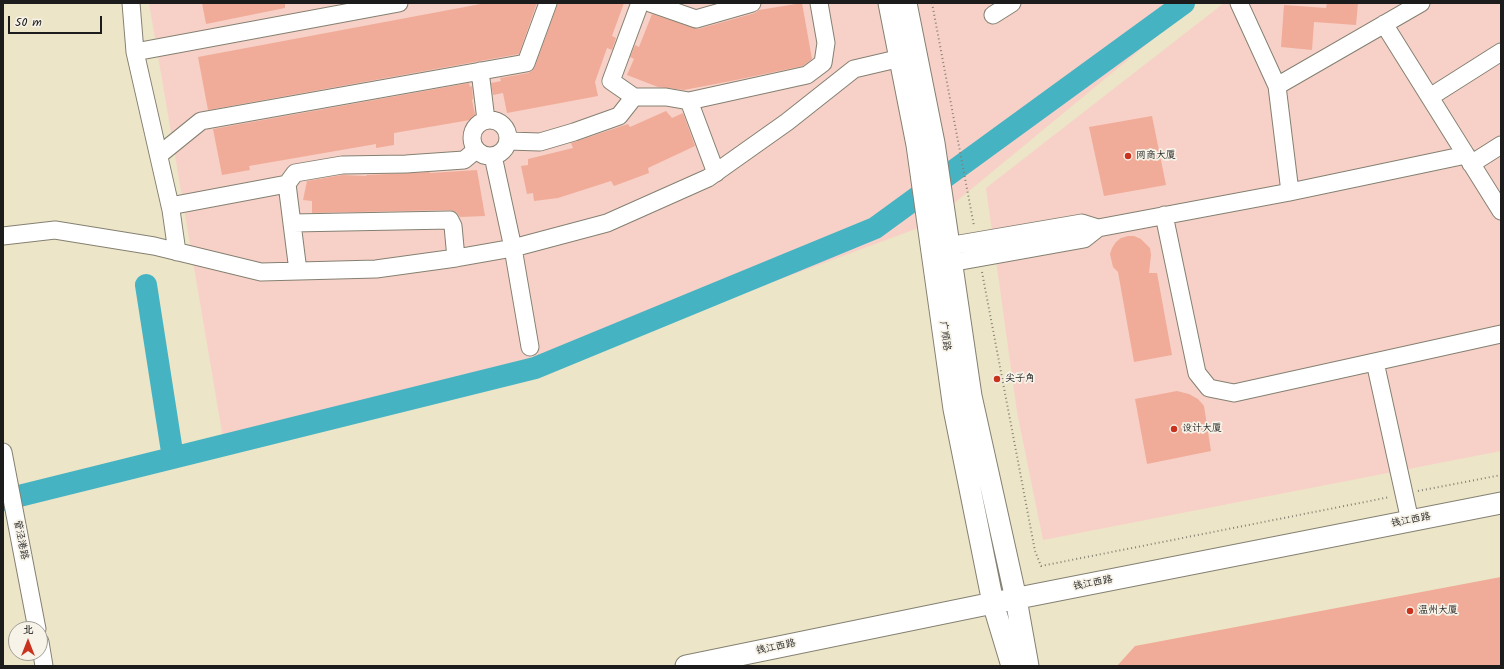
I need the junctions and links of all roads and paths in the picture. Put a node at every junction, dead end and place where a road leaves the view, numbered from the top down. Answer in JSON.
{"nodes":[{"id":1,"x":131,"y":3,"type":"edge"},
{"id":2,"x":400,"y":3,"type":"edge"},
{"id":3,"x":548,"y":3,"type":"edge"},
{"id":4,"x":640,"y":3,"type":"edge"},
{"id":5,"x":650,"y":3,"type":"edge"},
{"id":6,"x":819,"y":3,"type":"edge"},
{"id":7,"x":889,"y":3,"type":"edge"},
{"id":8,"x":906,"y":3,"type":"edge"},
{"id":9,"x":932,"y":3,"type":"edge"},
{"id":10,"x":1012,"y":3,"type":"edge"},
{"id":11,"x":1421,"y":3,"type":"edge"},
{"id":12,"x":745,"y":4,"type":"edge"},
{"id":13,"x":1241,"y":8,"type":"edge"},
{"id":14,"x":993,"y":14,"type":"dead end"},
{"id":15,"x":1384,"y":24,"type":"junction"},
{"id":16,"x":135,"y":52,"type":"junction"},
{"id":17,"x":1501,"y":52,"type":"edge"},
{"id":18,"x":901,"y":58,"type":"junction"},
{"id":19,"x":480,"y":71,"type":"junction"},
{"id":20,"x":1277,"y":86,"type":"junction"},
{"id":21,"x":634,"y":97,"type":"junction"},
{"id":22,"x":1430,"y":97,"type":"junction"},
{"id":23,"x":689,"y":101,"type":"junction"},
{"id":24,"x":486,"y":120,"type":"junction"},
{"id":25,"x":508,"y":141,"type":"junction"},
{"id":26,"x":925,"y":144,"type":"junction"},
{"id":27,"x":1501,"y":145,"type":"edge"},
{"id":28,"x":476,"y":150,"type":"junction"},
{"id":29,"x":159,"y":155,"type":"junction"},
{"id":30,"x":493,"y":156,"type":"junction"},
{"id":31,"x":1469,"y":159,"type":"junction"},
{"id":32,"x":716,"y":173,"type":"junction"},
{"id":33,"x":287,"y":184,"type":"junction"},
{"id":34,"x":1290,"y":192,"type":"junction"},
{"id":35,"x":170,"y":206,"type":"junction"},
{"id":36,"x":1501,"y":211,"type":"edge"},
{"id":37,"x":1164,"y":216,"type":"junction"},
{"id":38,"x":293,"y":223,"type":"junction"},
{"id":39,"x":3,"y":236,"type":"edge"},
{"id":40,"x":941,"y":246,"type":"junction"},
{"id":41,"x":513,"y":248,"type":"junction"},
{"id":42,"x":978,"y":250,"type":"junction"},
{"id":43,"x":176,"y":252,"type":"junction"},
{"id":44,"x":456,"y":258,"type":"junction"},
{"id":45,"x":298,"y":271,"type":"junction"},
{"id":46,"x":1501,"y":334,"type":"edge"},
{"id":47,"x":530,"y":347,"type":"dead end"},
{"id":48,"x":1375,"y":362,"type":"junction"},
{"id":49,"x":3,"y":452,"type":"edge"},
{"id":50,"x":1501,"y":475,"type":"edge"},
{"id":51,"x":1404,"y":494,"type":"junction"},
{"id":52,"x":1501,"y":503,"type":"edge"},
{"id":53,"x":1410,"y":521,"type":"junction"},
{"id":54,"x":1016,"y":599,"type":"junction"},
{"id":55,"x":993,"y":603,"type":"junction"},
{"id":56,"x":36,"y":621,"type":"edge"},
{"id":57,"x":686,"y":666,"type":"edge"},
{"id":58,"x":1012,"y":666,"type":"edge"},
{"id":59,"x":1028,"y":666,"type":"edge"}],
"edges":[{"from":1,"to":16,"type":"street"},
{"from":2,"to":16,"type":"street"},
{"from":3,"to":19,"type":"street"},
{"from":4,"to":21,"type":"street"},
{"from":5,"to":12,"type":"street"},
{"from":6,"to":23,"type":"street"},
{"from":7,"to":18,"type":"main road","name":"广顺路"},
{"from":8,"to":26,"type":"main road","name":"广顺路"},
{"from":9,"to":42,"type":"path"},
{"from":10,"to":14,"type":"street"},
{"from":11,"to":15,"type":"street"},
{"from":13,"to":20,"type":"street"},
{"from":15,"to":20,"type":"street"},
{"from":15,"to":22,"type":"street"},
{"from":16,"to":29,"type":"street"},
{"from":17,"to":22,"type":"street"},
{"from":18,"to":26,"type":"main road","name":"广顺路"},
{"from":18,"to":32,"type":"street"},
{"from":19,"to":24,"type":"street"},
{"from":19,"to":29,"type":"street"},
{"from":20,"to":34,"type":"street"},
{"from":21,"to":23,"type":"street"},
{"from":21,"to":25,"type":"street"},
{"from":22,"to":31,"type":"street"},
{"from":23,"to":32,"type":"street"},
{"from":24,"to":25,"type":"street"},
{"from":24,"to":28,"type":"street"},
{"from":25,"to":30,"type":"street"},
{"from":26,"to":40,"type":"main road","name":"广顺路"},
{"from":27,"to":31,"type":"street"},
{"from":28,"to":30,"type":"street"},
{"from":28,"to":33,"type":"street"},
{"from":29,"to":35,"type":"street"},
{"from":30,"to":41,"type":"street"},
{"from":31,"to":34,"type":"street"},
{"from":31,"to":36,"type":"street"},
{"from":32,"to":41,"type":"street"},
{"from":33,"to":35,"type":"street"},
{"from":33,"to":38,"type":"street"},
{"from":34,"to":37,"type":"street"},
{"from":35,"to":43,"type":"street"},
{"from":37,"to":42,"type":"street"},
{"from":37,"to":48,"type":"street"},
{"from":38,"to":44,"type":"street"},
{"from":38,"to":45,"type":"street"},
{"from":39,"to":43,"type":"street"},
{"from":40,"to":42,"type":"street"},
{"from":40,"to":54,"type":"main road","name":"广顺路"},
{"from":40,"to":55,"type":"main road","name":"广顺路"},
{"from":41,"to":44,"type":"street"},
{"from":41,"to":47,"type":"street"},
{"from":42,"to":51,"type":"path"},
{"from":43,"to":45,"type":"street"},
{"from":44,"to":45,"type":"street"},
{"from":46,"to":48,"type":"street"},
{"from":48,"to":51,"type":"street"},
{"from":49,"to":56,"type":"street","name":"管泾港路"},
{"from":50,"to":51,"type":"path"},
{"from":51,"to":53,"type":"street"},
{"from":52,"to":53,"type":"main road","name":"钱江西路"},
{"from":53,"to":54,"type":"main road","name":"钱江西路"},
{"from":54,"to":55,"type":"main road","name":"钱江西路"},
{"from":54,"to":59,"type":"main road","name":"广顺路"},
{"from":55,"to":57,"type":"main road","name":"钱江西路"},
{"from":55,"to":58,"type":"main road","name":"广顺路"}]}
